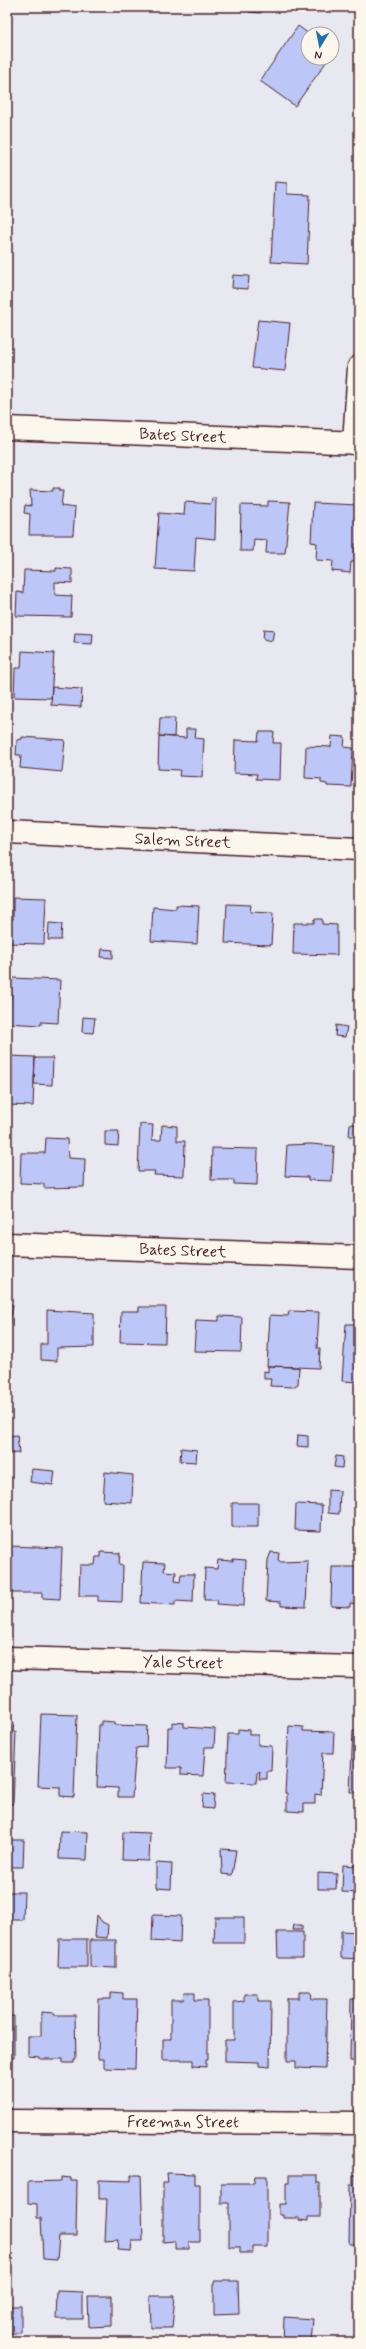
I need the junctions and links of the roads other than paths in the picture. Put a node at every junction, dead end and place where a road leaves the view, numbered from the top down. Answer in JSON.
{"nodes":[{"id":1,"x":359,"y":366,"type":"edge"},
{"id":2,"x":7,"y":428,"type":"edge"},
{"id":3,"x":357,"y":443,"type":"edge"},
{"id":4,"x":7,"y":832,"type":"edge"},
{"id":5,"x":359,"y":849,"type":"edge"},
{"id":6,"x":7,"y":1244,"type":"edge"},
{"id":7,"x":359,"y":1257,"type":"edge"},
{"id":8,"x":7,"y":1658,"type":"edge"},
{"id":9,"x":359,"y":1667,"type":"edge"},
{"id":10,"x":7,"y":2121,"type":"edge"},
{"id":11,"x":359,"y":2123,"type":"edge"}],
"edges":[{"from":1,"to":3,"type":"street"},
{"from":2,"to":3,"type":"street","name":"Bates Street"},
{"from":4,"to":5,"type":"street","name":"Salem Street"},
{"from":6,"to":7,"type":"street","name":"Bates Street"},
{"from":8,"to":9,"type":"street","name":"Yale Street"},
{"from":10,"to":11,"type":"street","name":"Freeman Street"}]}
